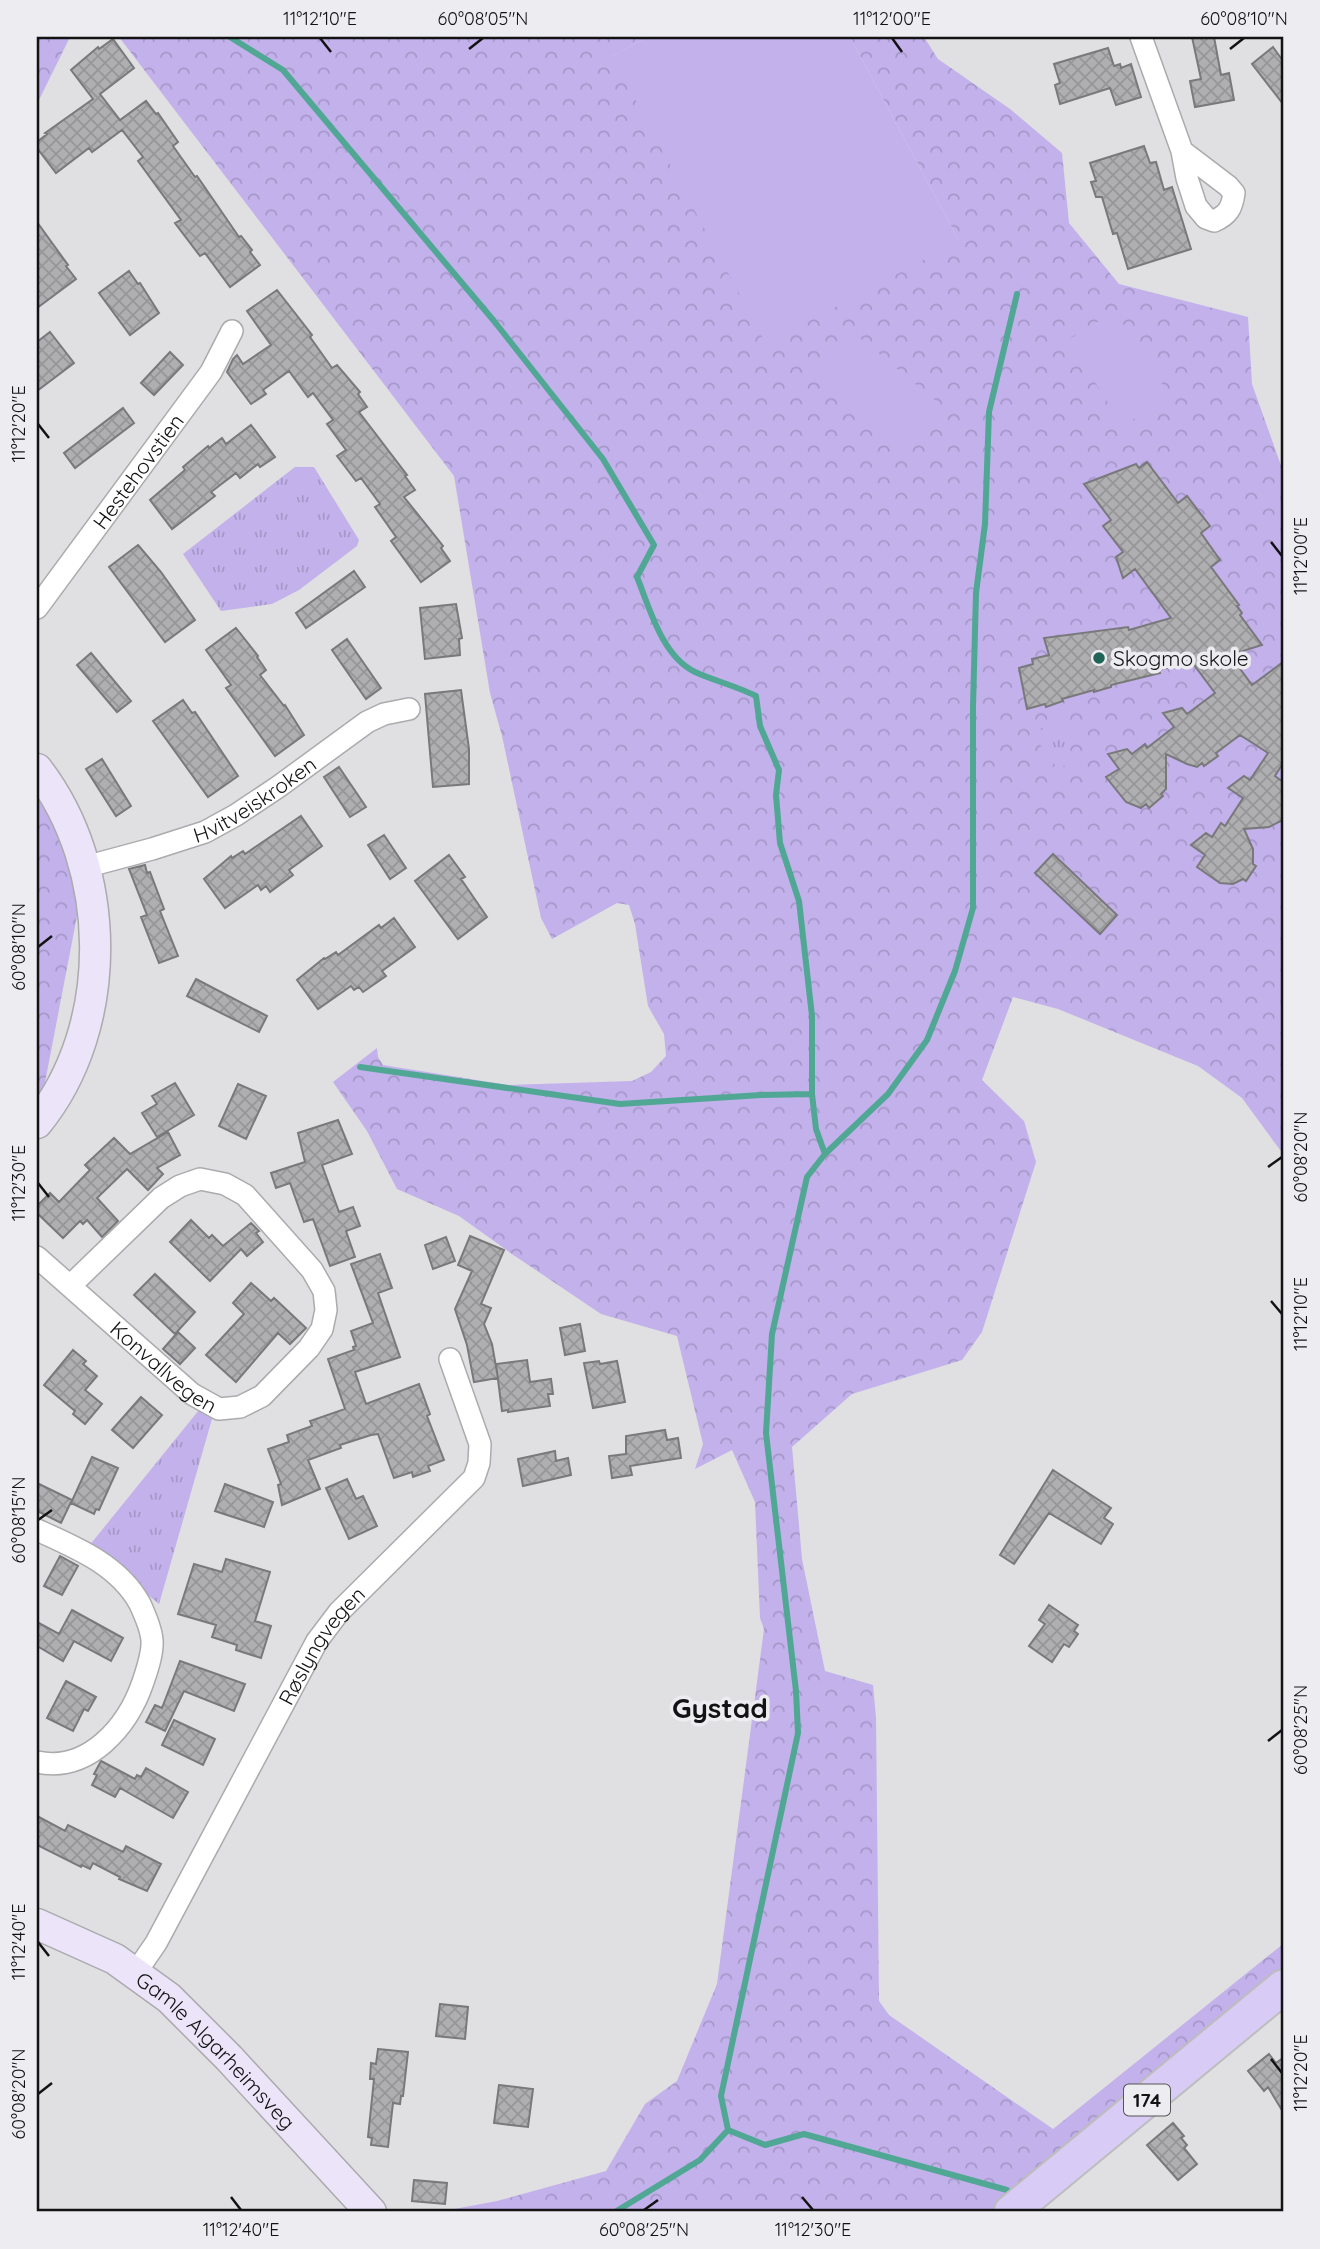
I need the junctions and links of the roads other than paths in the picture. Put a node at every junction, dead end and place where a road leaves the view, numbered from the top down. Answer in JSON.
{"nodes":[{"id":1,"x":1141,"y":37,"type":"edge"},
{"id":2,"x":1182,"y":151,"type":"dead end"},
{"id":3,"x":232,"y":331,"type":"dead end"},
{"id":4,"x":37,"y":608,"type":"edge"},
{"id":5,"x":409,"y":709,"type":"dead end"},
{"id":6,"x":37,"y":769,"type":"edge"},
{"id":7,"x":85,"y":867,"type":"junction"},
{"id":8,"x":37,"y":1123,"type":"edge"},
{"id":9,"x":37,"y":1257,"type":"edge"},
{"id":10,"x":70,"y":1286,"type":"junction"},
{"id":11,"x":450,"y":1359,"type":"dead end"},
{"id":12,"x":37,"y":1530,"type":"edge"},
{"id":13,"x":37,"y":1762,"type":"edge"},
{"id":14,"x":37,"y":1924,"type":"edge"},
{"id":15,"x":142,"y":1963,"type":"junction"},
{"id":16,"x":1283,"y":1987,"type":"edge"},
{"id":17,"x":371,"y":2212,"type":"edge"},
{"id":18,"x":1011,"y":2212,"type":"edge"}],
"edges":[{"from":1,"to":2,"type":"street"},
{"from":3,"to":4,"type":"street","name":"Hestehovstien"},
{"from":5,"to":7,"type":"street","name":"Hvitveiskroken"},
{"from":6,"to":7,"type":"main road"},
{"from":7,"to":8,"type":"main road"},
{"from":9,"to":10,"type":"street","name":"Konvallvegen"},
{"from":10,"to":10,"type":"street","name":"Konvallvegen"},
{"from":11,"to":15,"type":"street","name":"Røslyngvegen"},
{"from":12,"to":13,"type":"street"},
{"from":14,"to":15,"type":"main road","name":"Gamle Algarheimsveg"},
{"from":15,"to":17,"type":"main road","name":"Gamle Algarheimsveg"},
{"from":16,"to":18,"type":"main road","number":"174"}]}
